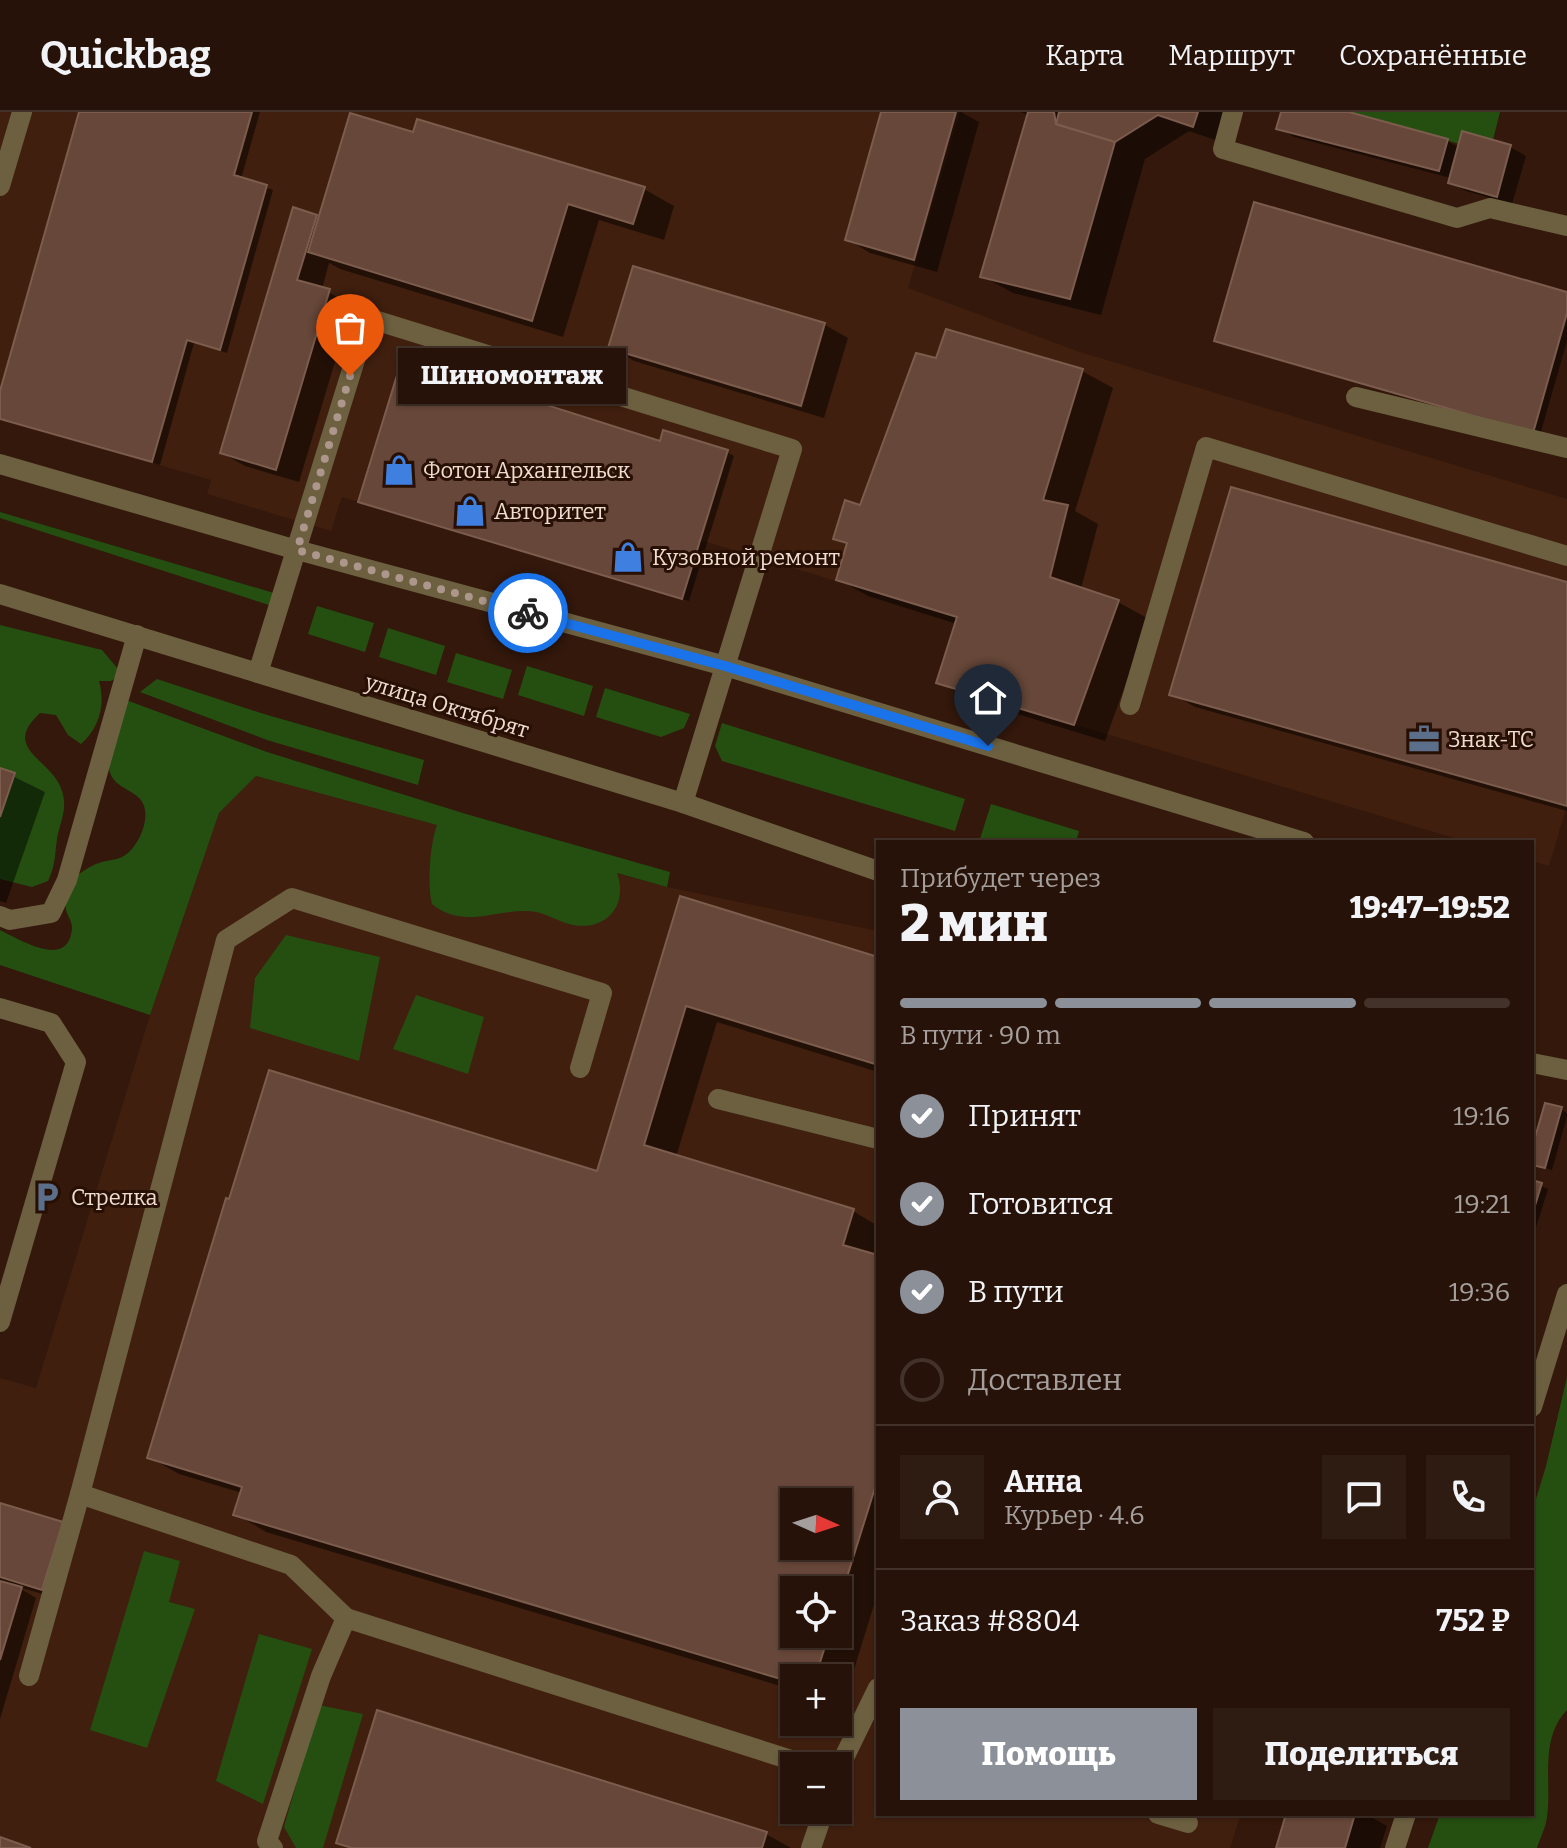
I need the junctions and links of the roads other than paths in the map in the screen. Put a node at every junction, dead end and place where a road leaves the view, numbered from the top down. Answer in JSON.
{"nodes":[{"id":1,"x":22,"y":112,"type":"edge"},
{"id":2,"x":1233,"y":112,"type":"edge"},
{"id":3,"x":0,"y":186,"type":"edge"},
{"id":4,"x":1567,"y":226,"type":"edge"},
{"id":5,"x":1356,"y":397,"type":"dead end"},
{"id":6,"x":1567,"y":448,"type":"edge"},
{"id":7,"x":0,"y":464,"type":"edge"},
{"id":8,"x":297,"y":550,"type":"junction"},
{"id":9,"x":1567,"y":556,"type":"edge"},
{"id":10,"x":0,"y":594,"type":"edge"},
{"id":11,"x":137,"y":635,"type":"junction"},
{"id":12,"x":725,"y":666,"type":"junction"},
{"id":13,"x":258,"y":673,"type":"junction"},
{"id":14,"x":1130,"y":705,"type":"dead end"},
{"id":15,"x":683,"y":803,"type":"junction"},
{"id":16,"x":1297,"y":840,"type":"edge"},
{"id":17,"x":876,"y":870,"type":"edge"},
{"id":18,"x":0,"y":916,"type":"edge"},
{"id":19,"x":0,"y":1008,"type":"edge"},
{"id":20,"x":1534,"y":1063,"type":"edge"},
{"id":21,"x":580,"y":1068,"type":"dead end"},
{"id":22,"x":1567,"y":1070,"type":"edge"},
{"id":23,"x":718,"y":1099,"type":"dead end"},
{"id":24,"x":876,"y":1138,"type":"edge"},
{"id":25,"x":1567,"y":1294,"type":"edge"},
{"id":26,"x":0,"y":1322,"type":"edge"},
{"id":27,"x":1534,"y":1401,"type":"edge"},
{"id":28,"x":80,"y":1494,"type":"junction"},
{"id":29,"x":346,"y":1618,"type":"junction"},
{"id":30,"x":29,"y":1676,"type":"dead end"},
{"id":31,"x":872,"y":1714,"type":"edge"},
{"id":32,"x":849,"y":1752,"type":"edge"},
{"id":33,"x":780,"y":1756,"type":"edge"},
{"id":34,"x":1165,"y":1816,"type":"edge"},
{"id":35,"x":1405,"y":1816,"type":"edge"},
{"id":36,"x":1188,"y":1823,"type":"dead end"},
{"id":37,"x":819,"y":1824,"type":"edge"},
{"id":38,"x":273,"y":1848,"type":"edge"},
{"id":39,"x":811,"y":1848,"type":"edge"},
{"id":40,"x":1395,"y":1848,"type":"edge"}],
"edges":[{"from":1,"to":3,"type":"street"},
{"from":2,"to":4,"type":"street"},
{"from":5,"to":6,"type":"street"},
{"from":7,"to":8,"type":"street"},
{"from":8,"to":12,"type":"street"},
{"from":8,"to":12,"type":"street"},
{"from":8,"to":13,"type":"street"},
{"from":9,"to":14,"type":"street"},
{"from":10,"to":11,"type":"street","name":"улица Октябрят"},
{"from":11,"to":13,"type":"street","name":"улица Октябрят"},
{"from":11,"to":18,"type":"street"},
{"from":12,"to":15,"type":"street"},
{"from":12,"to":16,"type":"street"},
{"from":13,"to":15,"type":"street","name":"улица Октябрят"},
{"from":15,"to":17,"type":"street","name":"улица Октябрят"},
{"from":19,"to":26,"type":"street"},
{"from":20,"to":22,"type":"street"},
{"from":21,"to":28,"type":"street"},
{"from":23,"to":24,"type":"street"},
{"from":25,"to":27,"type":"street"},
{"from":28,"to":29,"type":"street"},
{"from":28,"to":30,"type":"street"},
{"from":29,"to":33,"type":"street"},
{"from":29,"to":38,"type":"street"},
{"from":31,"to":32,"type":"street"},
{"from":34,"to":36,"type":"street"},
{"from":35,"to":40,"type":"street"},
{"from":37,"to":39,"type":"street"}]}
